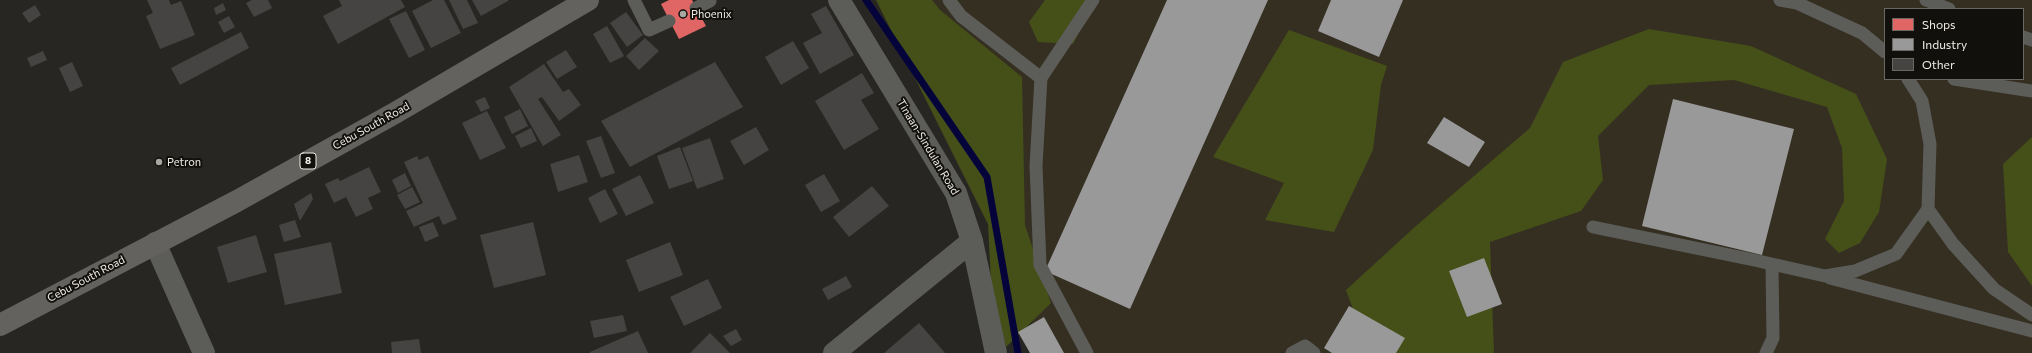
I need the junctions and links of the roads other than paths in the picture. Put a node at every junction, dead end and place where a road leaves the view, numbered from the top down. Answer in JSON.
{"nodes":[{"id":1,"x":588,"y":0,"type":"edge"},
{"id":2,"x":634,"y":0,"type":"edge"},
{"id":3,"x":709,"y":0,"type":"edge"},
{"id":4,"x":839,"y":0,"type":"edge"},
{"id":5,"x":949,"y":0,"type":"edge"},
{"id":6,"x":1092,"y":0,"type":"edge"},
{"id":7,"x":1780,"y":0,"type":"edge"},
{"id":8,"x":1926,"y":0,"type":"edge"},
{"id":9,"x":696,"y":8,"type":"dead end"},
{"id":10,"x":1946,"y":8,"type":"edge"},
{"id":11,"x":669,"y":21,"type":"dead end"},
{"id":12,"x":1884,"y":51,"type":"edge"},
{"id":13,"x":1042,"y":78,"type":"junction"},
{"id":14,"x":1909,"y":80,"type":"edge"},
{"id":15,"x":1960,"y":80,"type":"edge"},
{"id":16,"x":2032,"y":91,"type":"edge"},
{"id":17,"x":1928,"y":210,"type":"junction"},
{"id":18,"x":1593,"y":227,"type":"dead end"},
{"id":19,"x":972,"y":242,"type":"junction"},
{"id":20,"x":155,"y":243,"type":"junction"},
{"id":21,"x":1772,"y":264,"type":"junction"},
{"id":22,"x":1825,"y":276,"type":"junction"},
{"id":23,"x":23,"y":312,"type":"junction"},
{"id":24,"x":2032,"y":315,"type":"edge"},
{"id":25,"x":0,"y":322,"type":"edge"},
{"id":26,"x":0,"y":325,"type":"edge"},
{"id":27,"x":2032,"y":331,"type":"edge"},
{"id":28,"x":204,"y":353,"type":"edge"},
{"id":29,"x":834,"y":353,"type":"edge"},
{"id":30,"x":996,"y":353,"type":"edge"},
{"id":31,"x":1087,"y":353,"type":"edge"},
{"id":32,"x":1292,"y":353,"type":"edge"},
{"id":33,"x":1314,"y":353,"type":"edge"},
{"id":34,"x":1766,"y":353,"type":"edge"}],
"edges":[{"from":1,"to":20,"type":"highway","name":"Cebu South Road","number":"8"},
{"from":2,"to":11,"type":"lane"},
{"from":3,"to":9,"type":"lane"},
{"from":4,"to":19,"type":"street","name":"Tinaan-Sindulan Road"},
{"from":5,"to":13,"type":"lane"},
{"from":6,"to":13,"type":"lane"},
{"from":7,"to":12,"type":"lane"},
{"from":8,"to":10,"type":"lane"},
{"from":13,"to":31,"type":"lane"},
{"from":14,"to":17,"type":"lane"},
{"from":15,"to":16,"type":"lane"},
{"from":17,"to":22,"type":"lane"},
{"from":17,"to":24,"type":"lane"},
{"from":18,"to":21,"type":"lane"},
{"from":19,"to":29,"type":"street"},
{"from":19,"to":30,"type":"street","name":"Tinaan-Sindulan Road"},
{"from":20,"to":23,"type":"highway","name":"Cebu South Road","number":"8"},
{"from":20,"to":28,"type":"street"},
{"from":21,"to":22,"type":"lane"},
{"from":21,"to":34,"type":"lane"},
{"from":22,"to":27,"type":"lane"},
{"from":23,"to":25,"type":"highway","name":"Cebu South Road","number":"8"},
{"from":23,"to":26,"type":"highway","name":"Cebu South Road","number":"8"},
{"from":32,"to":33,"type":"lane"}]}
